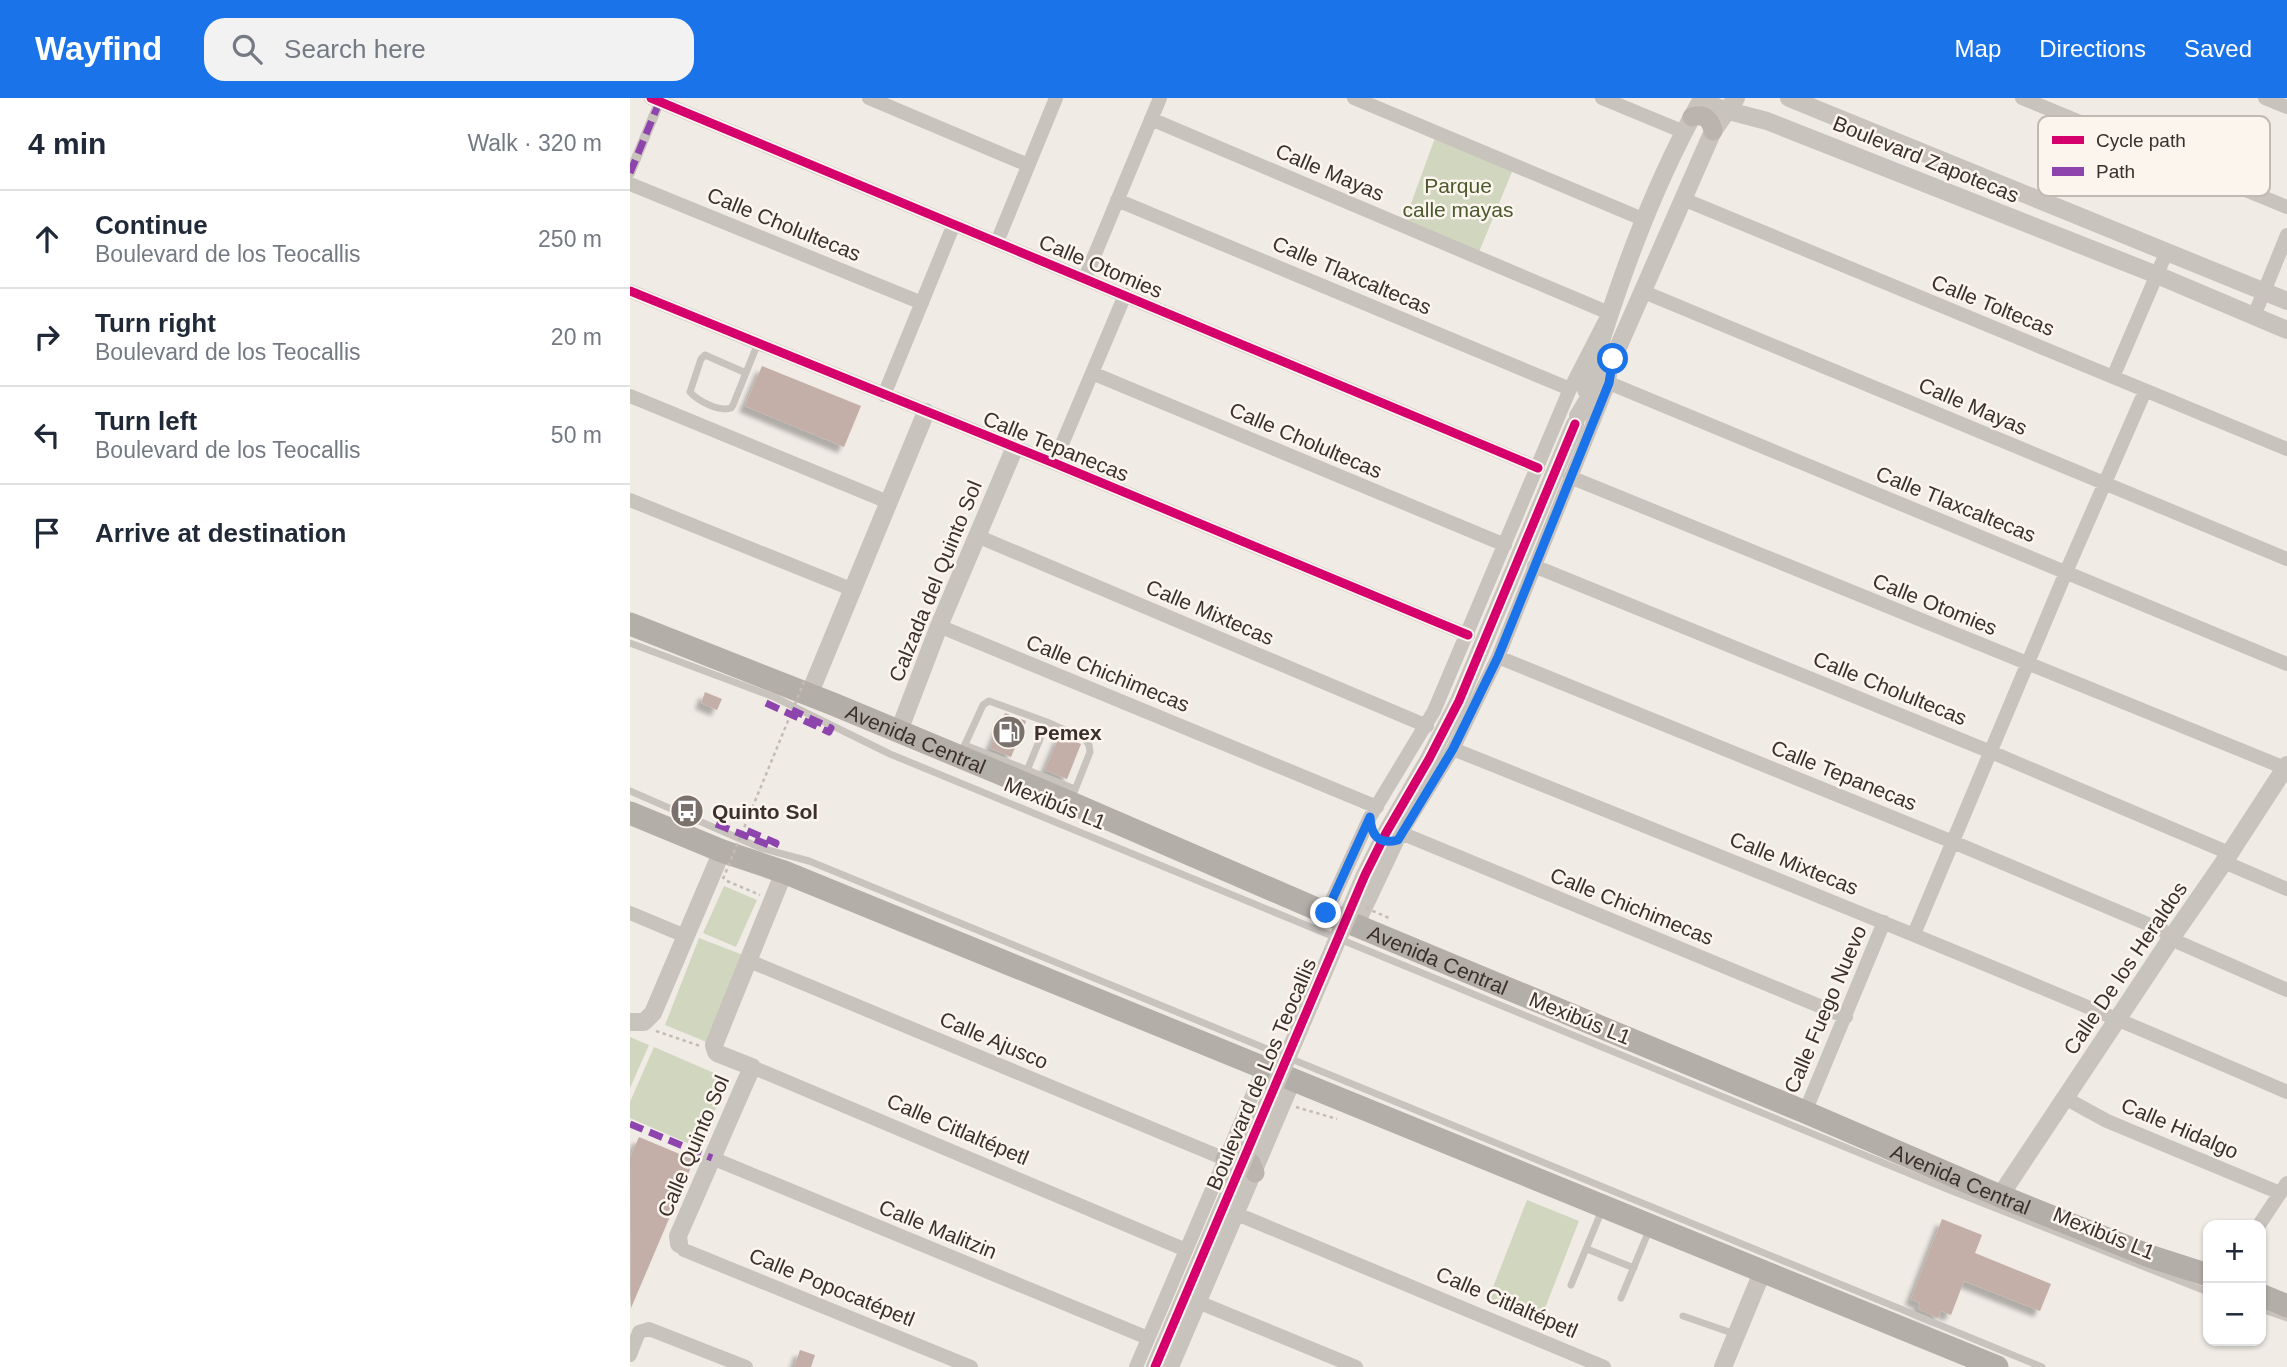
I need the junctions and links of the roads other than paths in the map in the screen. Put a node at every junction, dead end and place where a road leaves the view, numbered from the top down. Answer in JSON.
{"nodes":[{"id":1,"x":869,"y":98,"type":"edge"},
{"id":2,"x":1056,"y":98,"type":"edge"},
{"id":3,"x":1160,"y":98,"type":"edge"},
{"id":4,"x":1354,"y":98,"type":"edge"},
{"id":5,"x":1602,"y":98,"type":"edge"},
{"id":6,"x":1703,"y":98,"type":"edge"},
{"id":7,"x":1789,"y":98,"type":"edge"},
{"id":8,"x":2022,"y":98,"type":"edge"},
{"id":9,"x":2265,"y":98,"type":"edge"},
{"id":10,"x":657,"y":99,"type":"edge"},
{"id":11,"x":1732,"y":104,"type":"edge"},
{"id":12,"x":2287,"y":107,"type":"edge"},
{"id":13,"x":2066,"y":116,"type":"edge"},
{"id":14,"x":1151,"y":120,"type":"junction"},
{"id":15,"x":1688,"y":124,"type":"junction"},
{"id":16,"x":1713,"y":131,"type":"junction"},
{"id":17,"x":1028,"y":165,"type":"junction"},
{"id":18,"x":630,"y":173,"type":"edge"},
{"id":19,"x":630,"y":184,"type":"edge"},
{"id":20,"x":2260,"y":196,"type":"edge"},
{"id":21,"x":1117,"y":200,"type":"junction"},
{"id":22,"x":1683,"y":200,"type":"junction"},
{"id":23,"x":2287,"y":207,"type":"edge"},
{"id":24,"x":1645,"y":220,"type":"junction"},
{"id":25,"x":954,"y":224,"type":"junction"},
{"id":26,"x":2287,"y":235,"type":"edge"},
{"id":27,"x":996,"y":242,"type":"junction"},
{"id":28,"x":2167,"y":251,"type":"junction"},
{"id":29,"x":2157,"y":275,"type":"junction"},
{"id":30,"x":1085,"y":278,"type":"junction"},
{"id":31,"x":630,"y":291,"type":"edge"},
{"id":32,"x":2264,"y":291,"type":"junction"},
{"id":33,"x":1644,"y":292,"type":"junction"},
{"id":34,"x":1125,"y":295,"type":"junction"},
{"id":35,"x":2287,"y":301,"type":"edge"},
{"id":36,"x":922,"y":303,"type":"junction"},
{"id":37,"x":1609,"y":313,"type":"junction"},
{"id":38,"x":2254,"y":316,"type":"junction"},
{"id":39,"x":2287,"y":330,"type":"edge"},
{"id":40,"x":758,"y":343,"type":"junction"},
{"id":41,"x":1613,"y":359,"type":"junction"},
{"id":42,"x":746,"y":373,"type":"junction"},
{"id":43,"x":1091,"y":373,"type":"junction"},
{"id":44,"x":2113,"y":377,"type":"junction"},
{"id":45,"x":1609,"y":383,"type":"junction"},
{"id":46,"x":1570,"y":389,"type":"junction"},
{"id":47,"x":2145,"y":391,"type":"junction"},
{"id":48,"x":884,"y":395,"type":"junction"},
{"id":49,"x":630,"y":397,"type":"edge"},
{"id":50,"x":926,"y":412,"type":"junction"},
{"id":51,"x":1576,"y":420,"type":"junction"},
{"id":52,"x":1015,"y":447,"type":"junction"},
{"id":53,"x":2287,"y":449,"type":"edge"},
{"id":54,"x":1054,"y":463,"type":"junction"},
{"id":55,"x":1538,"y":468,"type":"junction"},
{"id":56,"x":1570,"y":477,"type":"junction"},
{"id":57,"x":2105,"y":483,"type":"junction"},
{"id":58,"x":630,"y":500,"type":"edge"},
{"id":59,"x":888,"y":502,"type":"junction"},
{"id":60,"x":977,"y":536,"type":"junction"},
{"id":61,"x":1505,"y":545,"type":"junction"},
{"id":62,"x":2287,"y":559,"type":"edge"},
{"id":63,"x":1534,"y":566,"type":"junction"},
{"id":64,"x":2066,"y":572,"type":"junction"},
{"id":65,"x":851,"y":589,"type":"junction"},
{"id":66,"x":630,"y":624,"type":"edge"},
{"id":67,"x":939,"y":626,"type":"junction"},
{"id":68,"x":1468,"y":635,"type":"junction"},
{"id":69,"x":630,"y":643,"type":"edge"},
{"id":70,"x":1498,"y":657,"type":"junction"},
{"id":71,"x":2028,"y":664,"type":"junction"},
{"id":72,"x":2287,"y":664,"type":"edge"},
{"id":73,"x":807,"y":688,"type":"junction"},
{"id":74,"x":1047,"y":722,"type":"junction"},
{"id":75,"x":1427,"y":726,"type":"junction"},
{"id":76,"x":899,"y":731,"type":"junction"},
{"id":77,"x":1453,"y":749,"type":"junction"},
{"id":78,"x":962,"y":751,"type":"junction"},
{"id":79,"x":1991,"y":752,"type":"junction"},
{"id":80,"x":2286,"y":766,"type":"edge"},
{"id":81,"x":1025,"y":777,"type":"junction"},
{"id":82,"x":2281,"y":786,"type":"edge"},
{"id":83,"x":630,"y":791,"type":"edge"},
{"id":84,"x":1072,"y":796,"type":"junction"},
{"id":85,"x":1374,"y":812,"type":"junction"},
{"id":86,"x":630,"y":813,"type":"edge"},
{"id":87,"x":1400,"y":836,"type":"junction"},
{"id":88,"x":1954,"y":842,"type":"junction"},
{"id":89,"x":722,"y":851,"type":"junction"},
{"id":90,"x":2227,"y":858,"type":"junction"},
{"id":91,"x":784,"y":872,"type":"junction"},
{"id":92,"x":2287,"y":889,"type":"edge"},
{"id":93,"x":1326,"y":913,"type":"junction"},
{"id":94,"x":630,"y":914,"type":"edge"},
{"id":95,"x":1358,"y":916,"type":"junction"},
{"id":96,"x":1884,"y":922,"type":"junction"},
{"id":97,"x":1914,"y":934,"type":"junction"},
{"id":98,"x":685,"y":936,"type":"junction"},
{"id":99,"x":2172,"y":937,"type":"junction"},
{"id":100,"x":747,"y":960,"type":"junction"},
{"id":101,"x":2287,"y":989,"type":"edge"},
{"id":102,"x":1846,"y":1017,"type":"junction"},
{"id":103,"x":2117,"y":1018,"type":"junction"},
{"id":104,"x":637,"y":1023,"type":"edge"},
{"id":105,"x":715,"y":1050,"type":"joint"},
{"id":106,"x":752,"y":1067,"type":"junction"},
{"id":107,"x":1264,"y":1068,"type":"junction"},
{"id":108,"x":1294,"y":1080,"type":"junction"},
{"id":109,"x":2287,"y":1092,"type":"edge"},
{"id":110,"x":2065,"y":1098,"type":"junction"},
{"id":111,"x":1805,"y":1112,"type":"junction"},
{"id":112,"x":712,"y":1158,"type":"junction"},
{"id":113,"x":1225,"y":1159,"type":"junction"},
{"id":114,"x":1255,"y":1173,"type":"junction"},
{"id":115,"x":2284,"y":1188,"type":"edge"},
{"id":116,"x":2000,"y":1196,"type":"junction"},
{"id":117,"x":1603,"y":1206,"type":"junction"},
{"id":118,"x":1237,"y":1213,"type":"junction"},
{"id":119,"x":2262,"y":1220,"type":"edge"},
{"id":120,"x":1651,"y":1225,"type":"junction"},
{"id":121,"x":679,"y":1244,"type":"joint"},
{"id":122,"x":1587,"y":1249,"type":"junction"},
{"id":123,"x":1186,"y":1250,"type":"junction"},
{"id":124,"x":1634,"y":1268,"type":"junction"},
{"id":125,"x":1763,"y":1270,"type":"junction"},
{"id":126,"x":2203,"y":1273,"type":"edge"},
{"id":127,"x":1571,"y":1285,"type":"dead end"},
{"id":128,"x":2203,"y":1290,"type":"edge"},
{"id":129,"x":2266,"y":1297,"type":"edge"},
{"id":130,"x":1621,"y":1298,"type":"dead end"},
{"id":131,"x":1198,"y":1303,"type":"junction"},
{"id":132,"x":2287,"y":1306,"type":"edge"},
{"id":133,"x":2266,"y":1311,"type":"edge"},
{"id":134,"x":1683,"y":1316,"type":"dead end"},
{"id":135,"x":2287,"y":1318,"type":"edge"},
{"id":136,"x":1737,"y":1334,"type":"junction"},
{"id":137,"x":1148,"y":1338,"type":"junction"},
{"id":138,"x":630,"y":1354,"type":"edge"},
{"id":139,"x":746,"y":1367,"type":"edge"},
{"id":140,"x":971,"y":1367,"type":"edge"},
{"id":141,"x":1136,"y":1367,"type":"edge"},
{"id":142,"x":1155,"y":1367,"type":"edge"},
{"id":143,"x":1172,"y":1367,"type":"edge"},
{"id":144,"x":1356,"y":1367,"type":"edge"},
{"id":145,"x":1604,"y":1367,"type":"edge"},
{"id":146,"x":1724,"y":1367,"type":"edge"},
{"id":147,"x":1997,"y":1367,"type":"edge"},
{"id":148,"x":2042,"y":1367,"type":"edge"}],
"edges":[{"from":1,"to":17,"type":"street"},
{"from":2,"to":17,"type":"street"},
{"from":3,"to":14,"type":"street"},
{"from":4,"to":24,"type":"street"},
{"from":5,"to":15,"type":"street"},
{"from":6,"to":11,"type":"street","name":"Boulevard Zapotecas"},
{"from":6,"to":15,"type":"street","name":"Boulevard de Los Teocallis"},
{"from":7,"to":28,"type":"street","name":"Boulevard Zapotecas"},
{"from":8,"to":13,"type":"street"},
{"from":9,"to":12,"type":"street"},
{"from":10,"to":18,"type":"street"},
{"from":10,"to":25,"type":"street","name":"Calle Otomies"},
{"from":11,"to":16,"type":"street","name":"Boulevard de Los Teocallis"},
{"from":11,"to":29,"type":"street","name":"Boulevard Zapotecas"},
{"from":14,"to":21,"type":"street"},
{"from":14,"to":37,"type":"street","name":"Calle Mayas"},
{"from":15,"to":16,"type":"main road"},
{"from":15,"to":24,"type":"street","name":"Boulevard de Los Teocallis"},
{"from":16,"to":22,"type":"street","name":"Boulevard de Los Teocallis"},
{"from":17,"to":27,"type":"street"},
{"from":19,"to":36,"type":"street","name":"Calle Cholultecas"},
{"from":20,"to":23,"type":"street"},
{"from":21,"to":30,"type":"street"},
{"from":21,"to":46,"type":"street","name":"Calle Tlaxcaltecas"},
{"from":22,"to":33,"type":"street","name":"Boulevard de Los Teocallis"},
{"from":22,"to":44,"type":"street","name":"Calle Toltecas"},
{"from":24,"to":37,"type":"street","name":"Boulevard de Los Teocallis"},
{"from":25,"to":27,"type":"street","name":"Calle Otomies"},
{"from":25,"to":36,"type":"street"},
{"from":26,"to":32,"type":"street"},
{"from":27,"to":30,"type":"street","name":"Calle Otomies"},
{"from":28,"to":29,"type":"street"},
{"from":28,"to":32,"type":"street","name":"Boulevard Zapotecas"},
{"from":29,"to":38,"type":"street","name":"Boulevard Zapotecas"},
{"from":29,"to":44,"type":"street"},
{"from":30,"to":34,"type":"street","name":"Calle Otomies"},
{"from":31,"to":40,"type":"street","name":"Calle Tepanecas"},
{"from":32,"to":35,"type":"street","name":"Boulevard Zapotecas"},
{"from":32,"to":38,"type":"street"},
{"from":33,"to":41,"type":"street","name":"Boulevard de Los Teocallis"},
{"from":33,"to":57,"type":"street","name":"Calle Mayas"},
{"from":34,"to":43,"type":"street"},
{"from":34,"to":55,"type":"street","name":"Calle Otomies"},
{"from":36,"to":48,"type":"street"},
{"from":37,"to":46,"type":"street"},
{"from":37,"to":51,"type":"street","name":"Boulevard de Los Teocallis"},
{"from":38,"to":39,"type":"street","name":"Boulevard Zapotecas"},
{"from":40,"to":42,"type":"lane"},
{"from":40,"to":48,"type":"street","name":"Calle Tepanecas"},
{"from":41,"to":45,"type":"street"},
{"from":41,"to":51,"type":"street","name":"Boulevard de Los Teocallis"},
{"from":42,"to":42,"type":"lane"},
{"from":43,"to":54,"type":"street"},
{"from":43,"to":61,"type":"street","name":"Calle Cholultecas"},
{"from":44,"to":47,"type":"street","name":"Calle Toltecas"},
{"from":45,"to":56,"type":"street"},
{"from":45,"to":64,"type":"street","name":"Calle Tlaxcaltecas"},
{"from":46,"to":55,"type":"street"},
{"from":47,"to":53,"type":"street","name":"Calle Toltecas"},
{"from":47,"to":57,"type":"street"},
{"from":48,"to":50,"type":"street","name":"Calle Tepanecas"},
{"from":49,"to":59,"type":"street"},
{"from":50,"to":52,"type":"street","name":"Calle Tepanecas"},
{"from":50,"to":59,"type":"street"},
{"from":51,"to":142,"type":"street","name":"Boulevard de Los Teocallis","bridge":true},
{"from":52,"to":54,"type":"street","name":"Calle Tepanecas"},
{"from":52,"to":60,"type":"street","name":"Calzada del Quinto Sol"},
{"from":54,"to":68,"type":"street","name":"Calle Tepanecas"},
{"from":55,"to":61,"type":"street"},
{"from":56,"to":63,"type":"street"},
{"from":56,"to":71,"type":"street","name":"Calle Otomies"},
{"from":57,"to":62,"type":"street","name":"Calle Mayas"},
{"from":57,"to":64,"type":"street"},
{"from":58,"to":65,"type":"street"},
{"from":59,"to":65,"type":"street"},
{"from":60,"to":67,"type":"street","name":"Calzada del Quinto Sol"},
{"from":60,"to":75,"type":"street","name":"Calle Mixtecas"},
{"from":61,"to":68,"type":"street"},
{"from":63,"to":70,"type":"street"},
{"from":63,"to":79,"type":"street","name":"Calle Cholultecas"},
{"from":64,"to":71,"type":"street"},
{"from":64,"to":72,"type":"street","name":"Calle Tlaxcaltecas"},
{"from":65,"to":73,"type":"street"},
{"from":66,"to":73,"type":"highway","name":"Avenida Central"},
{"from":67,"to":76,"type":"street","name":"Calzada del Quinto Sol"},
{"from":67,"to":85,"type":"street","name":"Calle Chichimecas"},
{"from":68,"to":75,"type":"street"},
{"from":69,"to":128,"type":"lane","name":"Mexibús L1"},
{"from":70,"to":77,"type":"street"},
{"from":70,"to":88,"type":"street","name":"Calle Tepanecas"},
{"from":71,"to":79,"type":"street"},
{"from":71,"to":80,"type":"street","name":"Calle Otomies"},
{"from":73,"to":76,"type":"highway","name":"Avenida Central"},
{"from":74,"to":78,"type":"lane"},
{"from":74,"to":81,"type":"lane"},
{"from":74,"to":84,"type":"lane"},
{"from":75,"to":85,"type":"street"},
{"from":76,"to":78,"type":"highway","name":"Avenida Central"},
{"from":77,"to":87,"type":"street"},
{"from":77,"to":96,"type":"street","name":"Calle Mixtecas"},
{"from":78,"to":81,"type":"highway","name":"Avenida Central"},
{"from":79,"to":88,"type":"street"},
{"from":79,"to":90,"type":"street","name":"Calle Cholultecas"},
{"from":80,"to":82,"type":"street","name":"Calle De los Heraldos"},
{"from":81,"to":84,"type":"highway","name":"Avenida Central"},
{"from":82,"to":90,"type":"street","name":"Calle De los Heraldos"},
{"from":83,"to":148,"type":"lane"},
{"from":84,"to":93,"type":"highway","name":"Avenida Central"},
{"from":85,"to":87,"type":"street"},
{"from":85,"to":93,"type":"street"},
{"from":86,"to":89,"type":"highway"},
{"from":87,"to":95,"type":"street"},
{"from":87,"to":102,"type":"street","name":"Calle Chichimecas"},
{"from":88,"to":97,"type":"street"},
{"from":88,"to":99,"type":"street","name":"Calle Tepanecas"},
{"from":89,"to":91,"type":"highway"},
{"from":89,"to":98,"type":"street"},
{"from":90,"to":92,"type":"street","name":"Calle Cholultecas"},
{"from":90,"to":99,"type":"street","name":"Calle De los Heraldos"},
{"from":91,"to":100,"type":"street","name":"Calle Quinto Sol"},
{"from":91,"to":107,"type":"highway"},
{"from":93,"to":95,"type":"highway","name":"Avenida Central"},
{"from":94,"to":98,"type":"street"},
{"from":95,"to":111,"type":"highway","name":"Avenida Central"},
{"from":96,"to":97,"type":"street","name":"Calle Mixtecas"},
{"from":96,"to":102,"type":"street","name":"Calle Fuego Nuevo"},
{"from":97,"to":103,"type":"street","name":"Calle Mixtecas"},
{"from":98,"to":104,"type":"street"},
{"from":99,"to":101,"type":"street","name":"Calle Tepanecas"},
{"from":99,"to":103,"type":"street","name":"Calle De los Heraldos"},
{"from":100,"to":105,"type":"street","name":"Calle Quinto Sol"},
{"from":100,"to":113,"type":"street","name":"Calle Ajusco"},
{"from":102,"to":111,"type":"street","name":"Calle Fuego Nuevo"},
{"from":103,"to":109,"type":"street","name":"Calle Mixtecas"},
{"from":103,"to":110,"type":"street","name":"Calle De los Heraldos"},
{"from":105,"to":106,"type":"street","name":"Calle Citlaltépetl"},
{"from":106,"to":112,"type":"street","name":"Calle Quinto Sol"},
{"from":106,"to":123,"type":"street","name":"Calle Citlaltépetl"},
{"from":107,"to":108,"type":"highway"},
{"from":107,"to":113,"type":"street","name":"Boulevard de Los Teocallis"},
{"from":108,"to":114,"type":"street","name":"Boulevard de Los Teocallis"},
{"from":108,"to":117,"type":"highway"},
{"from":110,"to":115,"type":"street","name":"Calle Hidalgo"},
{"from":110,"to":116,"type":"street","name":"Calle De los Heraldos"},
{"from":111,"to":116,"type":"highway","name":"Avenida Central"},
{"from":112,"to":121,"type":"street","name":"Calle Quinto Sol"},
{"from":112,"to":137,"type":"street","name":"Calle Malitzin"},
{"from":113,"to":114,"type":"main road"},
{"from":113,"to":123,"type":"street","name":"Boulevard de Los Teocallis"},
{"from":114,"to":118,"type":"street","name":"Boulevard de Los Teocallis"},
{"from":115,"to":119,"type":"street"},
{"from":116,"to":126,"type":"highway","name":"Avenida Central"},
{"from":117,"to":120,"type":"highway"},
{"from":117,"to":122,"type":"lane"},
{"from":118,"to":131,"type":"street","name":"Boulevard de Los Teocallis"},
{"from":118,"to":145,"type":"street","name":"Calle Citlaltépetl"},
{"from":120,"to":124,"type":"lane"},
{"from":120,"to":125,"type":"highway"},
{"from":121,"to":140,"type":"street","name":"Calle Popocatépetl"},
{"from":122,"to":124,"type":"lane"},
{"from":122,"to":127,"type":"lane"},
{"from":123,"to":137,"type":"street","name":"Boulevard de Los Teocallis"},
{"from":124,"to":130,"type":"lane"},
{"from":125,"to":136,"type":"street"},
{"from":125,"to":147,"type":"highway"},
{"from":129,"to":132,"type":"highway"},
{"from":131,"to":143,"type":"street","name":"Boulevard de Los Teocallis"},
{"from":131,"to":144,"type":"street"},
{"from":133,"to":135,"type":"lane"},
{"from":134,"to":136,"type":"lane"},
{"from":136,"to":146,"type":"street"},
{"from":137,"to":141,"type":"street","name":"Boulevard de Los Teocallis"},
{"from":138,"to":139,"type":"street"}]}
